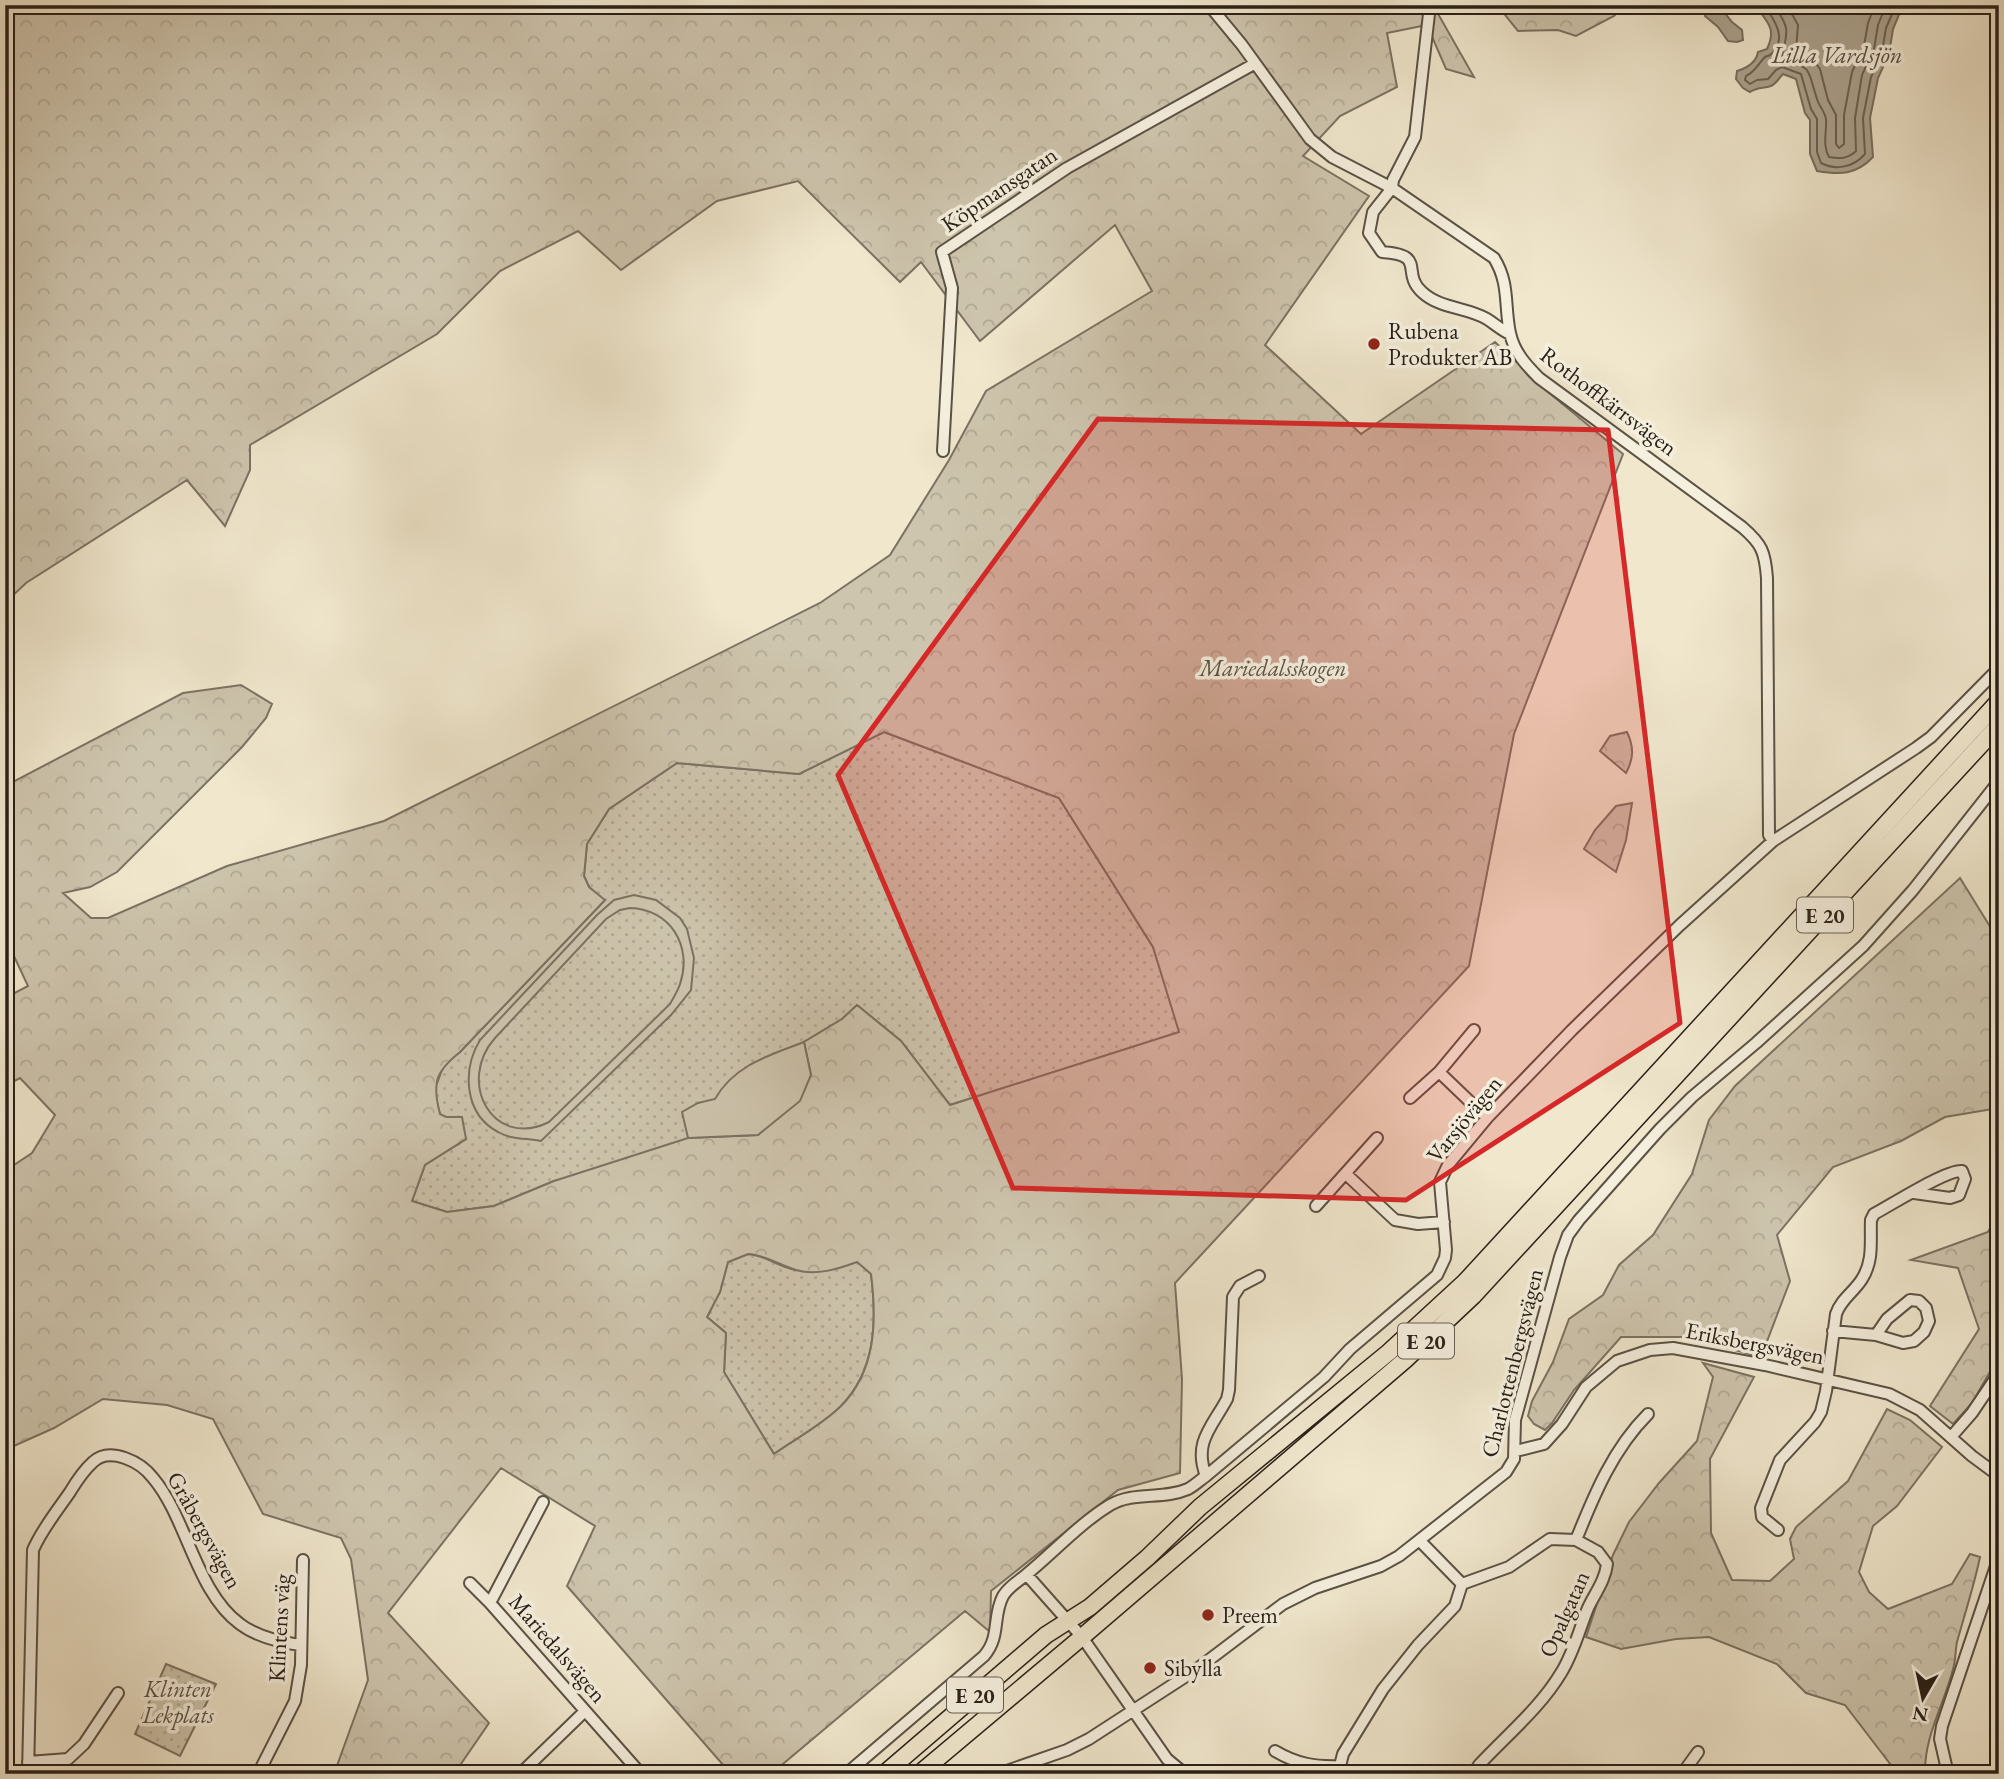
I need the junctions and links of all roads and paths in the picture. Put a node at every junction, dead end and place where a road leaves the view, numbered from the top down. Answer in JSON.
{"nodes":[{"id":1,"x":1209,"y":5,"type":"edge"},
{"id":2,"x":1430,"y":5,"type":"edge"},
{"id":3,"x":1254,"y":64,"type":"junction"},
{"id":4,"x":1392,"y":188,"type":"junction"},
{"id":5,"x":1510,"y":334,"type":"junction"},
{"id":6,"x":943,"y":451,"type":"dead end"},
{"id":7,"x":1999,"y":668,"type":"edge"},
{"id":8,"x":1999,"y":701,"type":"edge"},
{"id":9,"x":1999,"y":725,"type":"edge"},
{"id":10,"x":1999,"y":781,"type":"edge"},
{"id":11,"x":1773,"y":841,"type":"junction"},
{"id":12,"x":1474,"y":1030,"type":"dead end"},
{"id":13,"x":1439,"y":1072,"type":"junction"},
{"id":14,"x":1410,"y":1097,"type":"dead end"},
{"id":15,"x":1487,"y":1118,"type":"junction"},
{"id":16,"x":1377,"y":1138,"type":"dead end"},
{"id":17,"x":1346,"y":1174,"type":"junction"},
{"id":18,"x":1914,"y":1193,"type":"dead end"},
{"id":19,"x":1316,"y":1206,"type":"dead end"},
{"id":20,"x":1444,"y":1222,"type":"junction"},
{"id":21,"x":1259,"y":1276,"type":"dead end"},
{"id":22,"x":1833,"y":1331,"type":"junction"},
{"id":23,"x":1876,"y":1335,"type":"junction"},
{"id":24,"x":1999,"y":1373,"type":"edge"},
{"id":25,"x":1828,"y":1378,"type":"junction"},
{"id":26,"x":1648,"y":1414,"type":"dead end"},
{"id":27,"x":1951,"y":1437,"type":"junction"},
{"id":28,"x":1516,"y":1451,"type":"junction"},
{"id":29,"x":1206,"y":1476,"type":"junction"},
{"id":30,"x":1999,"y":1476,"type":"edge"},
{"id":31,"x":542,"y":1502,"type":"dead end"},
{"id":32,"x":1778,"y":1530,"type":"dead end"},
{"id":33,"x":1576,"y":1540,"type":"junction"},
{"id":34,"x":1420,"y":1541,"type":"junction"},
{"id":35,"x":1999,"y":1557,"type":"edge"},
{"id":36,"x":303,"y":1560,"type":"dead end"},
{"id":37,"x":1027,"y":1575,"type":"junction"},
{"id":38,"x":470,"y":1583,"type":"dead end"},
{"id":39,"x":1462,"y":1584,"type":"junction"},
{"id":40,"x":490,"y":1603,"type":"junction"},
{"id":41,"x":1069,"y":1622,"type":"junction"},
{"id":42,"x":1082,"y":1637,"type":"junction"},
{"id":43,"x":300,"y":1645,"type":"junction"},
{"id":44,"x":118,"y":1693,"type":"dead end"},
{"id":45,"x":584,"y":1711,"type":"junction"},
{"id":46,"x":1132,"y":1712,"type":"junction"},
{"id":47,"x":1275,"y":1751,"type":"dead end"},
{"id":48,"x":1694,"y":1756,"type":"dead end"},
{"id":49,"x":28,"y":1768,"type":"edge"},
{"id":50,"x":1340,"y":1770,"type":"edge"},
{"id":51,"x":258,"y":1774,"type":"edge"},
{"id":52,"x":520,"y":1774,"type":"edge"},
{"id":53,"x":641,"y":1774,"type":"edge"},
{"id":54,"x":846,"y":1774,"type":"edge"},
{"id":55,"x":884,"y":1774,"type":"edge"},
{"id":56,"x":919,"y":1774,"type":"edge"},
{"id":57,"x":998,"y":1774,"type":"edge"},
{"id":58,"x":1185,"y":1774,"type":"edge"},
{"id":59,"x":1474,"y":1774,"type":"edge"},
{"id":60,"x":1682,"y":1774,"type":"edge"},
{"id":61,"x":1948,"y":1774,"type":"edge"}],
"edges":[{"from":1,"to":3,"type":"street","name":"Rothoffkärrsvägen"},
{"from":2,"to":4,"type":"street"},
{"from":3,"to":4,"type":"street","name":"Rothoffkärrsvägen"},
{"from":3,"to":6,"type":"street","name":"Köpmansgatan"},
{"from":4,"to":5,"type":"street","name":"Rothoffkärrsvägen"},
{"from":4,"to":5,"type":"street"},
{"from":5,"to":11,"type":"street","name":"Rothoffkärrsvägen"},
{"from":7,"to":11,"type":"street","name":"Varsjövägen"},
{"from":8,"to":41,"type":"highway","number":"E 20"},
{"from":9,"to":42,"type":"highway","number":"E 20"},
{"from":10,"to":28,"type":"street","name":"Charlottenbergsvägen"},
{"from":11,"to":15,"type":"street","name":"Varsjövägen"},
{"from":12,"to":13,"type":"street"},
{"from":13,"to":14,"type":"street"},
{"from":13,"to":15,"type":"street"},
{"from":15,"to":20,"type":"street","name":"Varsjövägen"},
{"from":16,"to":17,"type":"street"},
{"from":17,"to":19,"type":"street"},
{"from":17,"to":20,"type":"street"},
{"from":18,"to":22,"type":"street"},
{"from":20,"to":29,"type":"street","name":"Varsjövägen"},
{"from":21,"to":29,"type":"street"},
{"from":22,"to":23,"type":"street"},
{"from":22,"to":25,"type":"street"},
{"from":23,"to":23,"type":"street"},
{"from":24,"to":27,"type":"street"},
{"from":25,"to":27,"type":"street","name":"Eriksbergsvägen"},
{"from":25,"to":28,"type":"street","name":"Eriksbergsvägen"},
{"from":25,"to":32,"type":"street"},
{"from":26,"to":33,"type":"street"},
{"from":27,"to":30,"type":"street","name":"Eriksbergsvägen"},
{"from":28,"to":34,"type":"street","name":"Charlottenbergsvägen"},
{"from":29,"to":37,"type":"street","name":"Varsjövägen"},
{"from":31,"to":40,"type":"street","name":"Mariedalsvägen"},
{"from":33,"to":39,"type":"street","name":"Opalgatan"},
{"from":33,"to":59,"type":"street","name":"Opalgatan"},
{"from":34,"to":39,"type":"street"},
{"from":34,"to":46,"type":"street","name":"Charlottenbergsvägen"},
{"from":35,"to":61,"type":"street"},
{"from":36,"to":43,"type":"street","name":"Klintens väg"},
{"from":37,"to":41,"type":"street"},
{"from":37,"to":54,"type":"street","name":"Varsjövägen"},
{"from":38,"to":40,"type":"street"},
{"from":39,"to":50,"type":"street"},
{"from":40,"to":45,"type":"street","name":"Mariedalsvägen"},
{"from":41,"to":42,"type":"street"},
{"from":41,"to":55,"type":"highway","number":"E 20"},
{"from":42,"to":46,"type":"street"},
{"from":42,"to":56,"type":"highway","number":"E 20"},
{"from":43,"to":49,"type":"street","name":"Gråbergsvägen"},
{"from":43,"to":51,"type":"street","name":"Klintens väg"},
{"from":44,"to":49,"type":"street","name":"Gråbergsvägen"},
{"from":45,"to":52,"type":"street"},
{"from":45,"to":53,"type":"street","name":"Mariedalsvägen"},
{"from":46,"to":57,"type":"street","name":"Charlottenbergsvägen"},
{"from":46,"to":58,"type":"street"},
{"from":47,"to":50,"type":"street"},
{"from":48,"to":60,"type":"street"}]}
